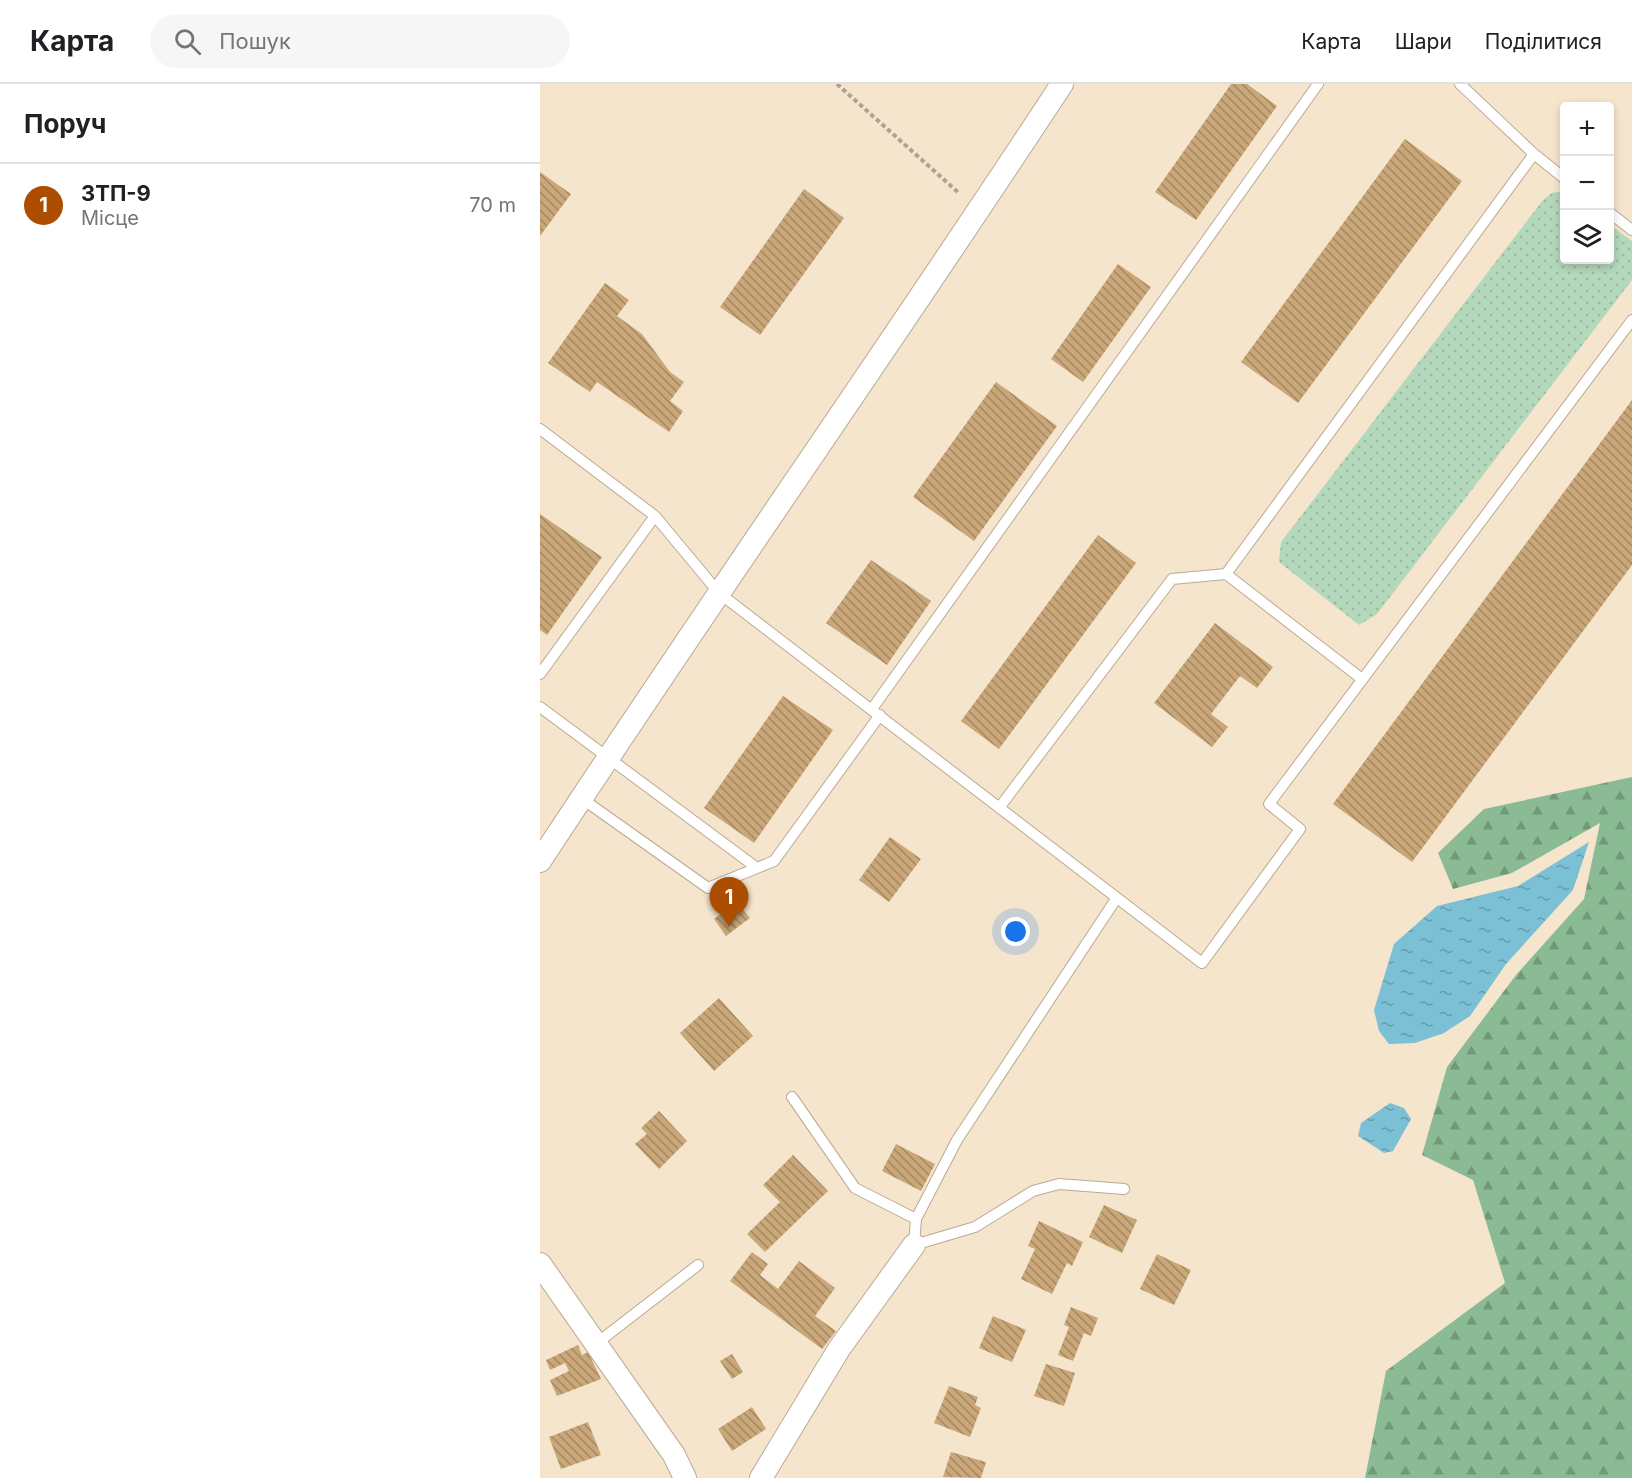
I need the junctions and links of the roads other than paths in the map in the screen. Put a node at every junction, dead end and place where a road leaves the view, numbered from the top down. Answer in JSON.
{"nodes":[{"id":1,"x":1062,"y":84,"type":"edge"},
{"id":2,"x":1318,"y":84,"type":"edge"},
{"id":3,"x":1460,"y":84,"type":"edge"},
{"id":4,"x":1534,"y":154,"type":"junction"},
{"id":5,"x":1560,"y":175,"type":"edge"},
{"id":6,"x":1614,"y":216,"type":"edge"},
{"id":7,"x":1632,"y":230,"type":"edge"},
{"id":8,"x":1632,"y":320,"type":"edge"},
{"id":9,"x":540,"y":429,"type":"edge"},
{"id":10,"x":655,"y":516,"type":"junction"},
{"id":11,"x":1226,"y":574,"type":"junction"},
{"id":12,"x":719,"y":592,"type":"junction"},
{"id":13,"x":540,"y":674,"type":"edge"},
{"id":14,"x":1362,"y":680,"type":"junction"},
{"id":15,"x":540,"y":707,"type":"edge"},
{"id":16,"x":876,"y":712,"type":"junction"},
{"id":17,"x":608,"y":755,"type":"junction"},
{"id":18,"x":581,"y":798,"type":"junction"},
{"id":19,"x":999,"y":808,"type":"junction"},
{"id":20,"x":540,"y":861,"type":"edge"},
{"id":21,"x":758,"y":868,"type":"junction"},
{"id":22,"x":1116,"y":899,"type":"junction"},
{"id":23,"x":792,"y":1098,"type":"dead end"},
{"id":24,"x":1124,"y":1189,"type":"dead end"},
{"id":25,"x":916,"y":1219,"type":"junction"},
{"id":26,"x":914,"y":1245,"type":"junction"},
{"id":27,"x":540,"y":1264,"type":"edge"},
{"id":28,"x":698,"y":1265,"type":"dead end"},
{"id":29,"x":597,"y":1343,"type":"junction"},
{"id":30,"x":685,"y":1478,"type":"edge"},
{"id":31,"x":761,"y":1478,"type":"edge"}],
"edges":[{"from":1,"to":12,"type":"street"},
{"from":2,"to":16,"type":"lane"},
{"from":3,"to":4,"type":"lane"},
{"from":4,"to":5,"type":"lane"},
{"from":4,"to":11,"type":"lane"},
{"from":6,"to":7,"type":"lane"},
{"from":8,"to":14,"type":"lane"},
{"from":9,"to":10,"type":"lane"},
{"from":10,"to":12,"type":"lane"},
{"from":10,"to":13,"type":"lane"},
{"from":11,"to":14,"type":"lane"},
{"from":11,"to":19,"type":"lane"},
{"from":12,"to":16,"type":"lane"},
{"from":12,"to":17,"type":"street"},
{"from":14,"to":22,"type":"lane"},
{"from":15,"to":17,"type":"lane"},
{"from":16,"to":19,"type":"lane"},
{"from":16,"to":21,"type":"lane"},
{"from":17,"to":18,"type":"street"},
{"from":17,"to":21,"type":"lane"},
{"from":18,"to":20,"type":"street"},
{"from":18,"to":21,"type":"lane"},
{"from":19,"to":22,"type":"lane"},
{"from":22,"to":25,"type":"lane"},
{"from":23,"to":25,"type":"lane"},
{"from":24,"to":26,"type":"lane"},
{"from":25,"to":26,"type":"lane"},
{"from":26,"to":31,"type":"street"},
{"from":27,"to":29,"type":"street"},
{"from":28,"to":29,"type":"lane"},
{"from":29,"to":30,"type":"street"}]}
